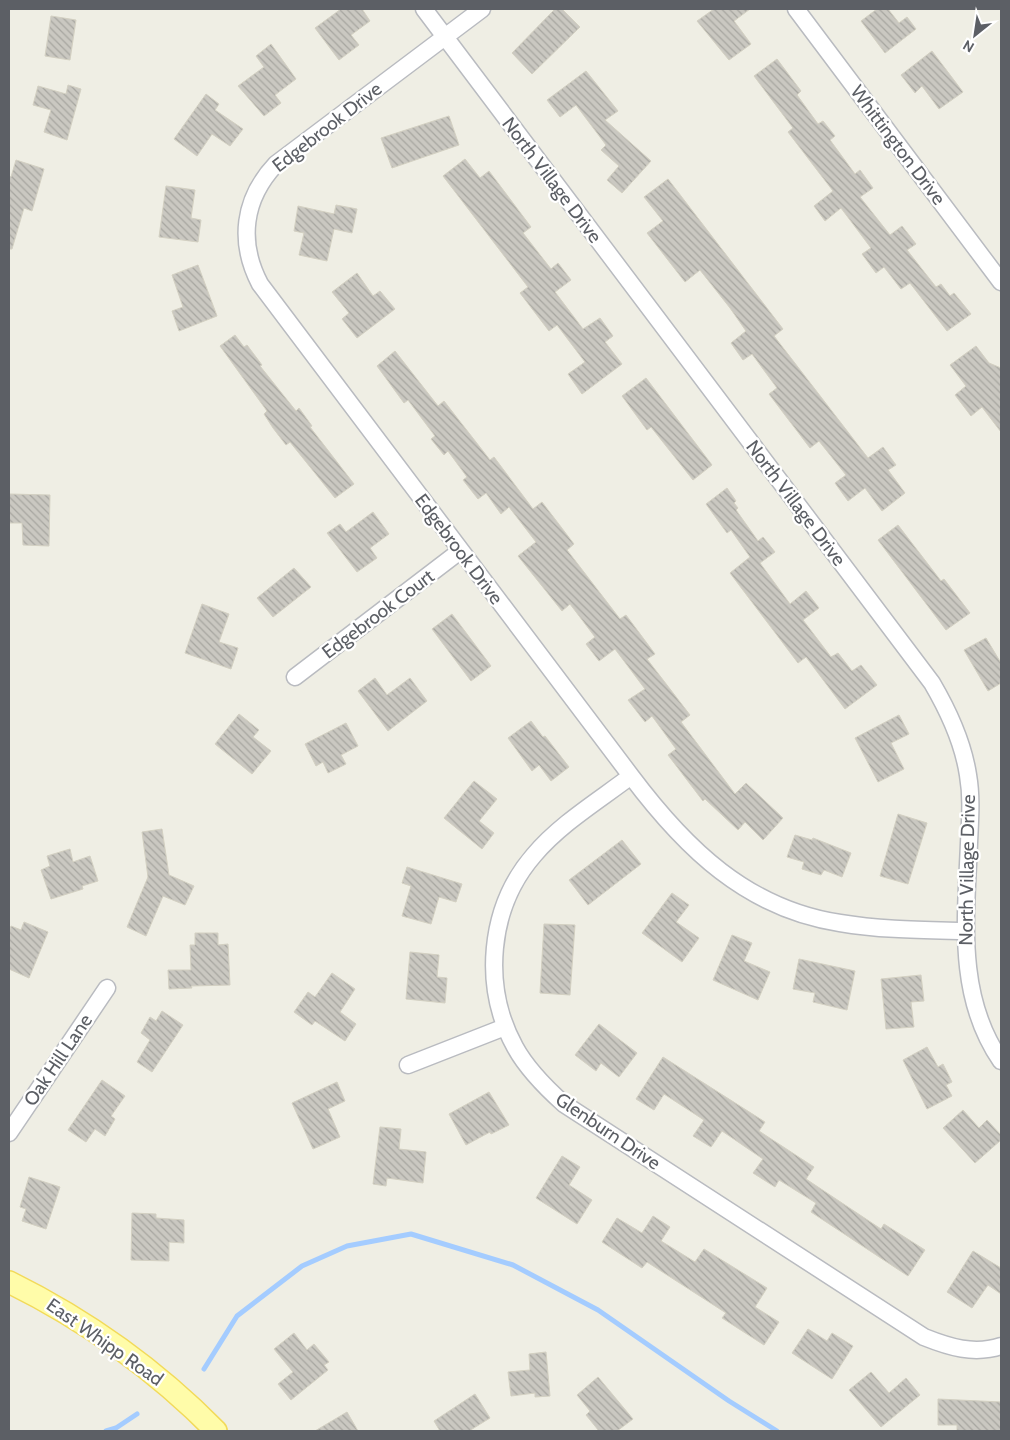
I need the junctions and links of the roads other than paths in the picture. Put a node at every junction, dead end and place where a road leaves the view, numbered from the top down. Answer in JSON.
{"nodes":[{"id":1,"x":424,"y":9,"type":"edge"},
{"id":2,"x":482,"y":9,"type":"edge"},
{"id":3,"x":796,"y":9,"type":"edge"},
{"id":4,"x":445,"y":36,"type":"junction"},
{"id":5,"x":1001,"y":282,"type":"edge"},
{"id":6,"x":460,"y":551,"type":"junction"},
{"id":7,"x":295,"y":677,"type":"dead end"},
{"id":8,"x":631,"y":776,"type":"junction"},
{"id":9,"x":965,"y":931,"type":"junction"},
{"id":10,"x":107,"y":988,"type":"dead end"},
{"id":11,"x":506,"y":1027,"type":"junction"},
{"id":12,"x":1001,"y":1061,"type":"edge"},
{"id":13,"x":408,"y":1065,"type":"dead end"},
{"id":14,"x":9,"y":1133,"type":"edge"},
{"id":15,"x":9,"y":1282,"type":"edge"},
{"id":16,"x":1001,"y":1346,"type":"edge"},
{"id":17,"x":216,"y":1431,"type":"edge"}],
"edges":[{"from":1,"to":4,"type":"street","name":"North Village Drive"},
{"from":2,"to":4,"type":"street"},
{"from":3,"to":5,"type":"street","name":"Whittington Drive"},
{"from":4,"to":6,"type":"street","name":"Edgebrook Drive"},
{"from":4,"to":9,"type":"street","name":"North Village Drive"},
{"from":6,"to":7,"type":"street","name":"Edgebrook Court"},
{"from":6,"to":8,"type":"street","name":"Edgebrook Drive"},
{"from":8,"to":9,"type":"street","name":"Edgebrook Drive"},
{"from":8,"to":11,"type":"street","name":"Glenburn Drive"},
{"from":9,"to":12,"type":"street","name":"North Village Drive"},
{"from":10,"to":14,"type":"street","name":"Oak Hill Lane"},
{"from":11,"to":13,"type":"street"},
{"from":11,"to":16,"type":"street","name":"Glenburn Drive"},
{"from":15,"to":17,"type":"main road","name":"East Whipp Road"}]}
